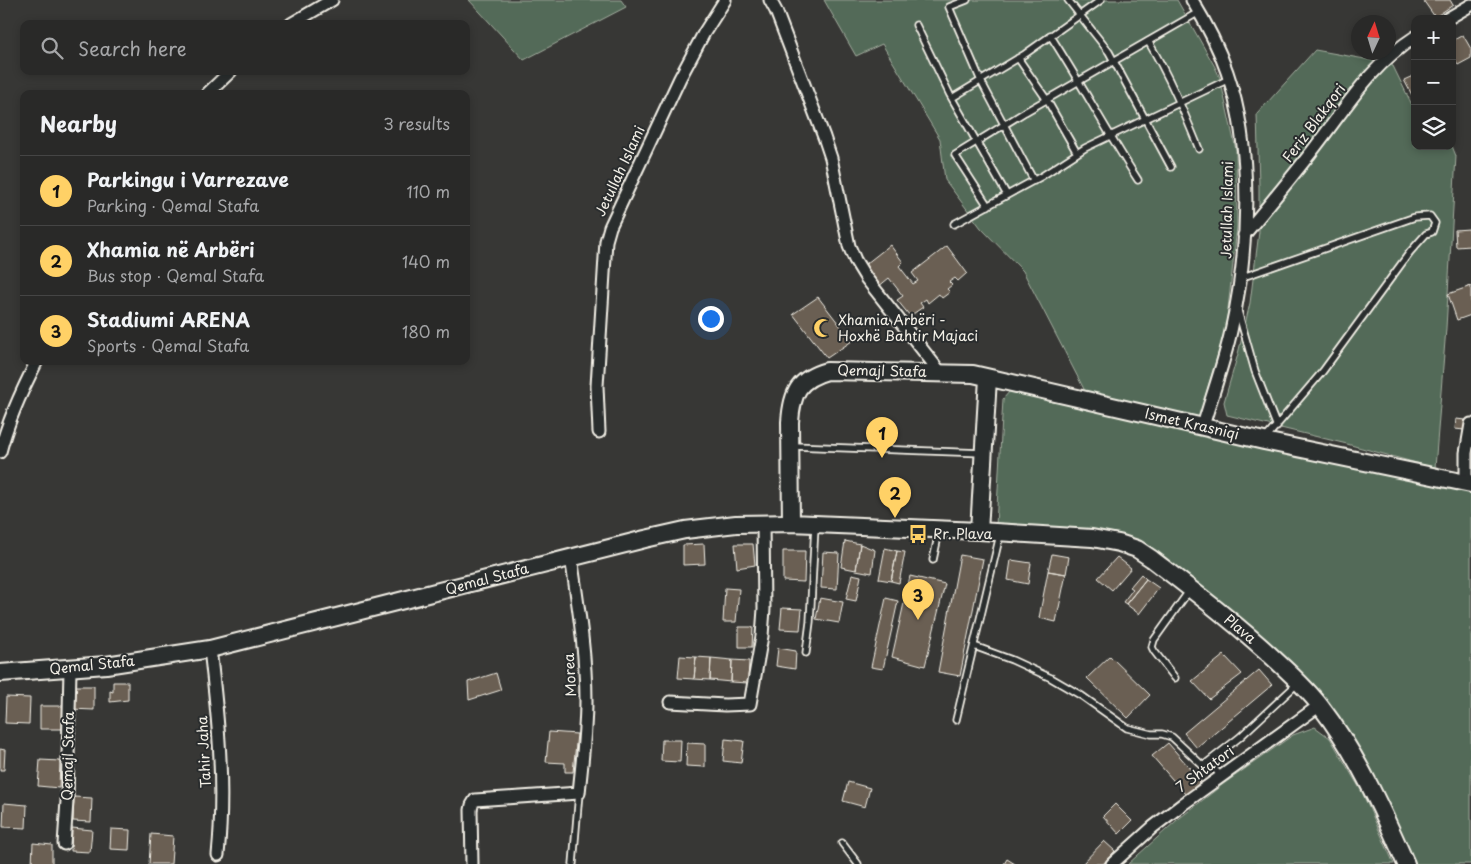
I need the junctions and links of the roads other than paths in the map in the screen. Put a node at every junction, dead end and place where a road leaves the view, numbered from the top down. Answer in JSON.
{"nodes":[{"id":1,"x":332,"y":0,"type":"edge"},
{"id":2,"x":725,"y":0,"type":"edge"},
{"id":3,"x":770,"y":0,"type":"edge"},
{"id":4,"x":966,"y":0,"type":"edge"},
{"id":5,"x":1068,"y":0,"type":"edge"},
{"id":6,"x":1102,"y":0,"type":"edge"},
{"id":7,"x":1192,"y":0,"type":"edge"},
{"id":8,"x":1471,"y":5,"type":"edge"},
{"id":9,"x":1199,"y":11,"type":"junction"},
{"id":10,"x":1080,"y":14,"type":"junction"},
{"id":11,"x":1453,"y":15,"type":"edge"},
{"id":12,"x":298,"y":20,"type":"edge"},
{"id":13,"x":916,"y":25,"type":"dead end"},
{"id":14,"x":1050,"y":35,"type":"junction"},
{"id":15,"x":1411,"y":40,"type":"edge"},
{"id":16,"x":1148,"y":41,"type":"junction"},
{"id":17,"x":1018,"y":58,"type":"junction"},
{"id":18,"x":1114,"y":61,"type":"junction"},
{"id":19,"x":227,"y":75,"type":"edge"},
{"id":20,"x":1229,"y":80,"type":"junction"},
{"id":21,"x":980,"y":81,"type":"junction"},
{"id":22,"x":1080,"y":81,"type":"junction"},
{"id":23,"x":211,"y":90,"type":"edge"},
{"id":24,"x":952,"y":98,"type":"junction"},
{"id":25,"x":1046,"y":100,"type":"junction"},
{"id":26,"x":1181,"y":102,"type":"junction"},
{"id":27,"x":1146,"y":119,"type":"junction"},
{"id":28,"x":1004,"y":125,"type":"junction"},
{"id":29,"x":1109,"y":136,"type":"junction"},
{"id":30,"x":977,"y":142,"type":"junction"},
{"id":31,"x":1199,"y":149,"type":"dead end"},
{"id":32,"x":1077,"y":152,"type":"junction"},
{"id":33,"x":1171,"y":167,"type":"dead end"},
{"id":34,"x":1034,"y":180,"type":"junction"},
{"id":35,"x":1138,"y":180,"type":"dead end"},
{"id":36,"x":1007,"y":195,"type":"junction"},
{"id":37,"x":988,"y":206,"type":"junction"},
{"id":38,"x":954,"y":224,"type":"dead end"},
{"id":39,"x":1244,"y":235,"type":"junction"},
{"id":40,"x":1240,"y":278,"type":"junction"},
{"id":41,"x":1236,"y":306,"type":"junction"},
{"id":42,"x":35,"y":365,"type":"edge"},
{"id":43,"x":940,"y":372,"type":"junction"},
{"id":44,"x":988,"y":378,"type":"junction"},
{"id":45,"x":1471,"y":424,"type":"edge"},
{"id":46,"x":1203,"y":426,"type":"junction"},
{"id":47,"x":1277,"y":427,"type":"junction"},
{"id":48,"x":599,"y":432,"type":"dead end"},
{"id":49,"x":1264,"y":441,"type":"junction"},
{"id":50,"x":790,"y":446,"type":"junction"},
{"id":51,"x":0,"y":452,"type":"edge"},
{"id":52,"x":983,"y":453,"type":"junction"},
{"id":53,"x":1468,"y":484,"type":"edge"},
{"id":54,"x":763,"y":523,"type":"junction"},
{"id":55,"x":791,"y":523,"type":"junction"},
{"id":56,"x":815,"y":524,"type":"junction"},
{"id":57,"x":940,"y":530,"type":"junction"},
{"id":58,"x":979,"y":531,"type":"junction"},
{"id":59,"x":1001,"y":532,"type":"junction"},
{"id":60,"x":571,"y":557,"type":"junction"},
{"id":61,"x":934,"y":560,"type":"dead end"},
{"id":62,"x":1190,"y":589,"type":"junction"},
{"id":63,"x":974,"y":646,"type":"junction"},
{"id":64,"x":210,"y":649,"type":"junction"},
{"id":65,"x":806,"y":653,"type":"dead end"},
{"id":66,"x":70,"y":669,"type":"junction"},
{"id":67,"x":0,"y":673,"type":"edge"},
{"id":68,"x":1176,"y":678,"type":"dead end"},
{"id":69,"x":1299,"y":682,"type":"junction"},
{"id":70,"x":670,"y":702,"type":"dead end"},
{"id":71,"x":1320,"y":705,"type":"junction"},
{"id":72,"x":956,"y":720,"type":"dead end"},
{"id":73,"x":1208,"y":762,"type":"junction"},
{"id":74,"x":1221,"y":776,"type":"junction"},
{"id":75,"x":580,"y":793,"type":"junction"},
{"id":76,"x":842,"y":843,"type":"dead end"},
{"id":77,"x":64,"y":844,"type":"dead end"},
{"id":78,"x":218,"y":855,"type":"dead end"},
{"id":79,"x":472,"y":864,"type":"edge"},
{"id":80,"x":573,"y":864,"type":"edge"},
{"id":81,"x":858,"y":864,"type":"edge"},
{"id":82,"x":1112,"y":864,"type":"edge"},
{"id":83,"x":1406,"y":864,"type":"edge"}],
"edges":[{"from":1,"to":12,"type":"street"},
{"from":2,"to":48,"type":"street","name":"Jetullah Islami"},
{"from":3,"to":43,"type":"street"},
{"from":4,"to":21,"type":"lane"},
{"from":5,"to":10,"type":"lane"},
{"from":6,"to":10,"type":"lane"},
{"from":7,"to":9,"type":"street","name":"Jetullah Islami"},
{"from":8,"to":11,"type":"street"},
{"from":9,"to":16,"type":"lane"},
{"from":9,"to":20,"type":"street","name":"Jetullah Islami"},
{"from":10,"to":14,"type":"lane"},
{"from":10,"to":18,"type":"lane"},
{"from":13,"to":24,"type":"lane"},
{"from":14,"to":17,"type":"lane"},
{"from":14,"to":22,"type":"lane"},
{"from":15,"to":39,"type":"street","name":"Feriz Blakqori"},
{"from":16,"to":18,"type":"lane"},
{"from":16,"to":26,"type":"lane"},
{"from":17,"to":21,"type":"lane"},
{"from":17,"to":25,"type":"lane"},
{"from":18,"to":22,"type":"lane"},
{"from":18,"to":27,"type":"lane"},
{"from":19,"to":23,"type":"street"},
{"from":20,"to":26,"type":"lane"},
{"from":20,"to":39,"type":"street","name":"Jetullah Islami"},
{"from":21,"to":24,"type":"lane"},
{"from":21,"to":28,"type":"lane"},
{"from":22,"to":25,"type":"lane"},
{"from":22,"to":29,"type":"lane"},
{"from":24,"to":30,"type":"lane"},
{"from":25,"to":28,"type":"lane"},
{"from":25,"to":32,"type":"lane"},
{"from":26,"to":27,"type":"lane"},
{"from":26,"to":31,"type":"lane"},
{"from":27,"to":29,"type":"lane"},
{"from":27,"to":33,"type":"lane"},
{"from":28,"to":30,"type":"lane"},
{"from":28,"to":34,"type":"lane"},
{"from":29,"to":32,"type":"lane"},
{"from":29,"to":35,"type":"lane"},
{"from":30,"to":36,"type":"lane"},
{"from":30,"to":37,"type":"lane"},
{"from":32,"to":34,"type":"lane"},
{"from":34,"to":36,"type":"lane"},
{"from":36,"to":37,"type":"lane"},
{"from":37,"to":38,"type":"lane"},
{"from":39,"to":40,"type":"street","name":"Jetullah Islami"},
{"from":40,"to":41,"type":"street","name":"Jetullah Islami"},
{"from":40,"to":47,"type":"lane"},
{"from":41,"to":46,"type":"street","name":"Jetullah Islami"},
{"from":41,"to":47,"type":"lane"},
{"from":42,"to":51,"type":"street"},
{"from":43,"to":44,"type":"street","name":"Qemajl Stafa"},
{"from":43,"to":50,"type":"street","name":"Qemajl Stafa"},
{"from":44,"to":46,"type":"street","name":"Ismet Krasniqi"},
{"from":44,"to":52,"type":"street"},
{"from":45,"to":53,"type":"street"},
{"from":46,"to":49,"type":"street","name":"Ismet Krasniqi"},
{"from":47,"to":49,"type":"lane"},
{"from":49,"to":53,"type":"street","name":"Ismet Krasniqi"},
{"from":50,"to":52,"type":"lane"},
{"from":50,"to":55,"type":"street","name":"Qemajl Stafa"},
{"from":52,"to":58,"type":"street"},
{"from":54,"to":55,"type":"street","name":"Qemal Stafa"},
{"from":54,"to":60,"type":"street","name":"Qemal Stafa"},
{"from":54,"to":70,"type":"street"},
{"from":55,"to":56,"type":"street","name":"Qemal Stafa"},
{"from":56,"to":57,"type":"street","name":"Qemal Stafa"},
{"from":56,"to":65,"type":"lane"},
{"from":57,"to":58,"type":"street","name":"Qemal Stafa"},
{"from":57,"to":61,"type":"lane"},
{"from":58,"to":59,"type":"street","name":"Plava"},
{"from":59,"to":62,"type":"street","name":"Plava"},
{"from":59,"to":63,"type":"lane"},
{"from":60,"to":64,"type":"street","name":"Qemal Stafa"},
{"from":60,"to":75,"type":"street","name":"Morea"},
{"from":62,"to":68,"type":"lane"},
{"from":62,"to":69,"type":"street","name":"Plava"},
{"from":63,"to":72,"type":"lane"},
{"from":63,"to":73,"type":"lane"},
{"from":64,"to":66,"type":"street","name":"Qemal Stafa"},
{"from":64,"to":78,"type":"street","name":"Tahir Jaha"},
{"from":66,"to":67,"type":"street","name":"Qemal Stafa"},
{"from":66,"to":77,"type":"street","name":"Qemajl Stafa"},
{"from":69,"to":71,"type":"street","name":"Plava"},
{"from":69,"to":73,"type":"lane"},
{"from":71,"to":74,"type":"street","name":"7 Shtatori"},
{"from":71,"to":83,"type":"street","name":"Plava"},
{"from":73,"to":74,"type":"lane"},
{"from":74,"to":82,"type":"street","name":"7 Shtatori"},
{"from":75,"to":79,"type":"street"},
{"from":75,"to":80,"type":"lane","name":"Morea"},
{"from":76,"to":81,"type":"lane"}]}
